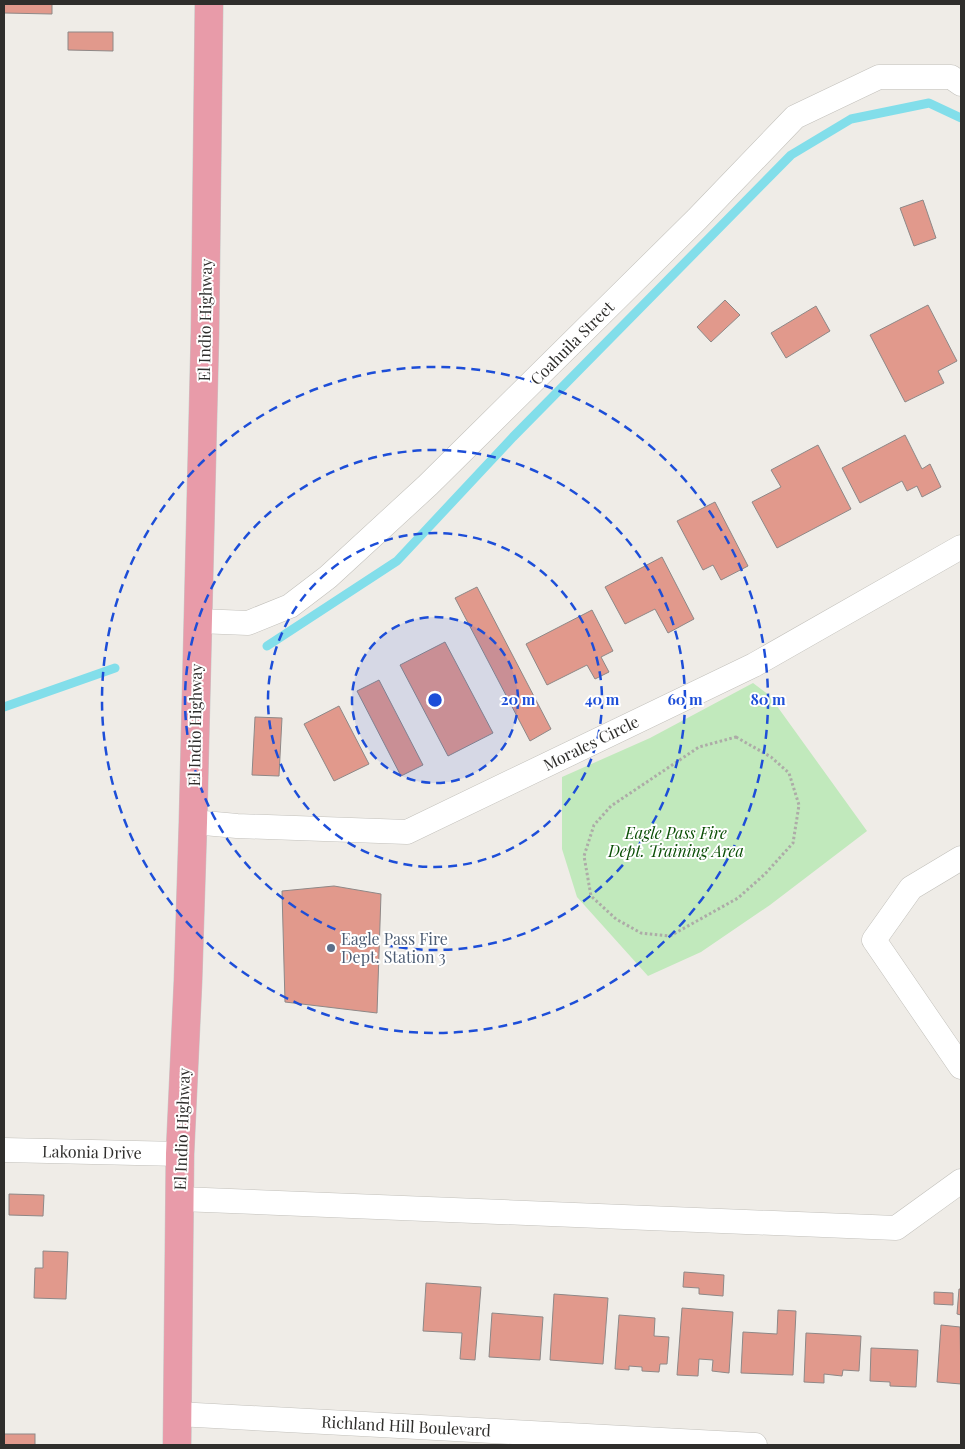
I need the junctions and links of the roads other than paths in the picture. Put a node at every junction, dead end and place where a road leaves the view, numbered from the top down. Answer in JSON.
{"nodes":[{"id":1,"x":209,"y":4,"type":"edge"},
{"id":2,"x":956,"y":81,"type":"edge"},
{"id":3,"x":961,"y":547,"type":"edge"},
{"id":4,"x":198,"y":622,"type":"junction"},
{"id":5,"x":193,"y":822,"type":"junction"},
{"id":6,"x":961,"y":858,"type":"edge"},
{"id":7,"x":961,"y":1067,"type":"edge"},
{"id":8,"x":4,"y":1150,"type":"edge"},
{"id":9,"x":180,"y":1154,"type":"junction"},
{"id":10,"x":961,"y":1182,"type":"edge"},
{"id":11,"x":180,"y":1199,"type":"junction"},
{"id":12,"x":177,"y":1414,"type":"junction"},
{"id":13,"x":177,"y":1445,"type":"edge"},
{"id":14,"x":755,"y":1445,"type":"edge"}],
"edges":[{"from":1,"to":4,"type":"main road","name":"El Indio Highway"},
{"from":2,"to":4,"type":"street","name":"Coahuila Street"},
{"from":3,"to":5,"type":"street","name":"Morales Circle"},
{"from":4,"to":5,"type":"main road","name":"El Indio Highway"},
{"from":5,"to":9,"type":"main road","name":"El Indio Highway"},
{"from":6,"to":7,"type":"street"},
{"from":8,"to":9,"type":"street","name":"Lakonia Drive"},
{"from":9,"to":11,"type":"main road","name":"El Indio Highway"},
{"from":10,"to":11,"type":"street"},
{"from":11,"to":12,"type":"main road","name":"El Indio Highway"},
{"from":12,"to":13,"type":"main road","name":"El Indio Highway"},
{"from":12,"to":14,"type":"street","name":"Richland Hill Boulevard"}]}
